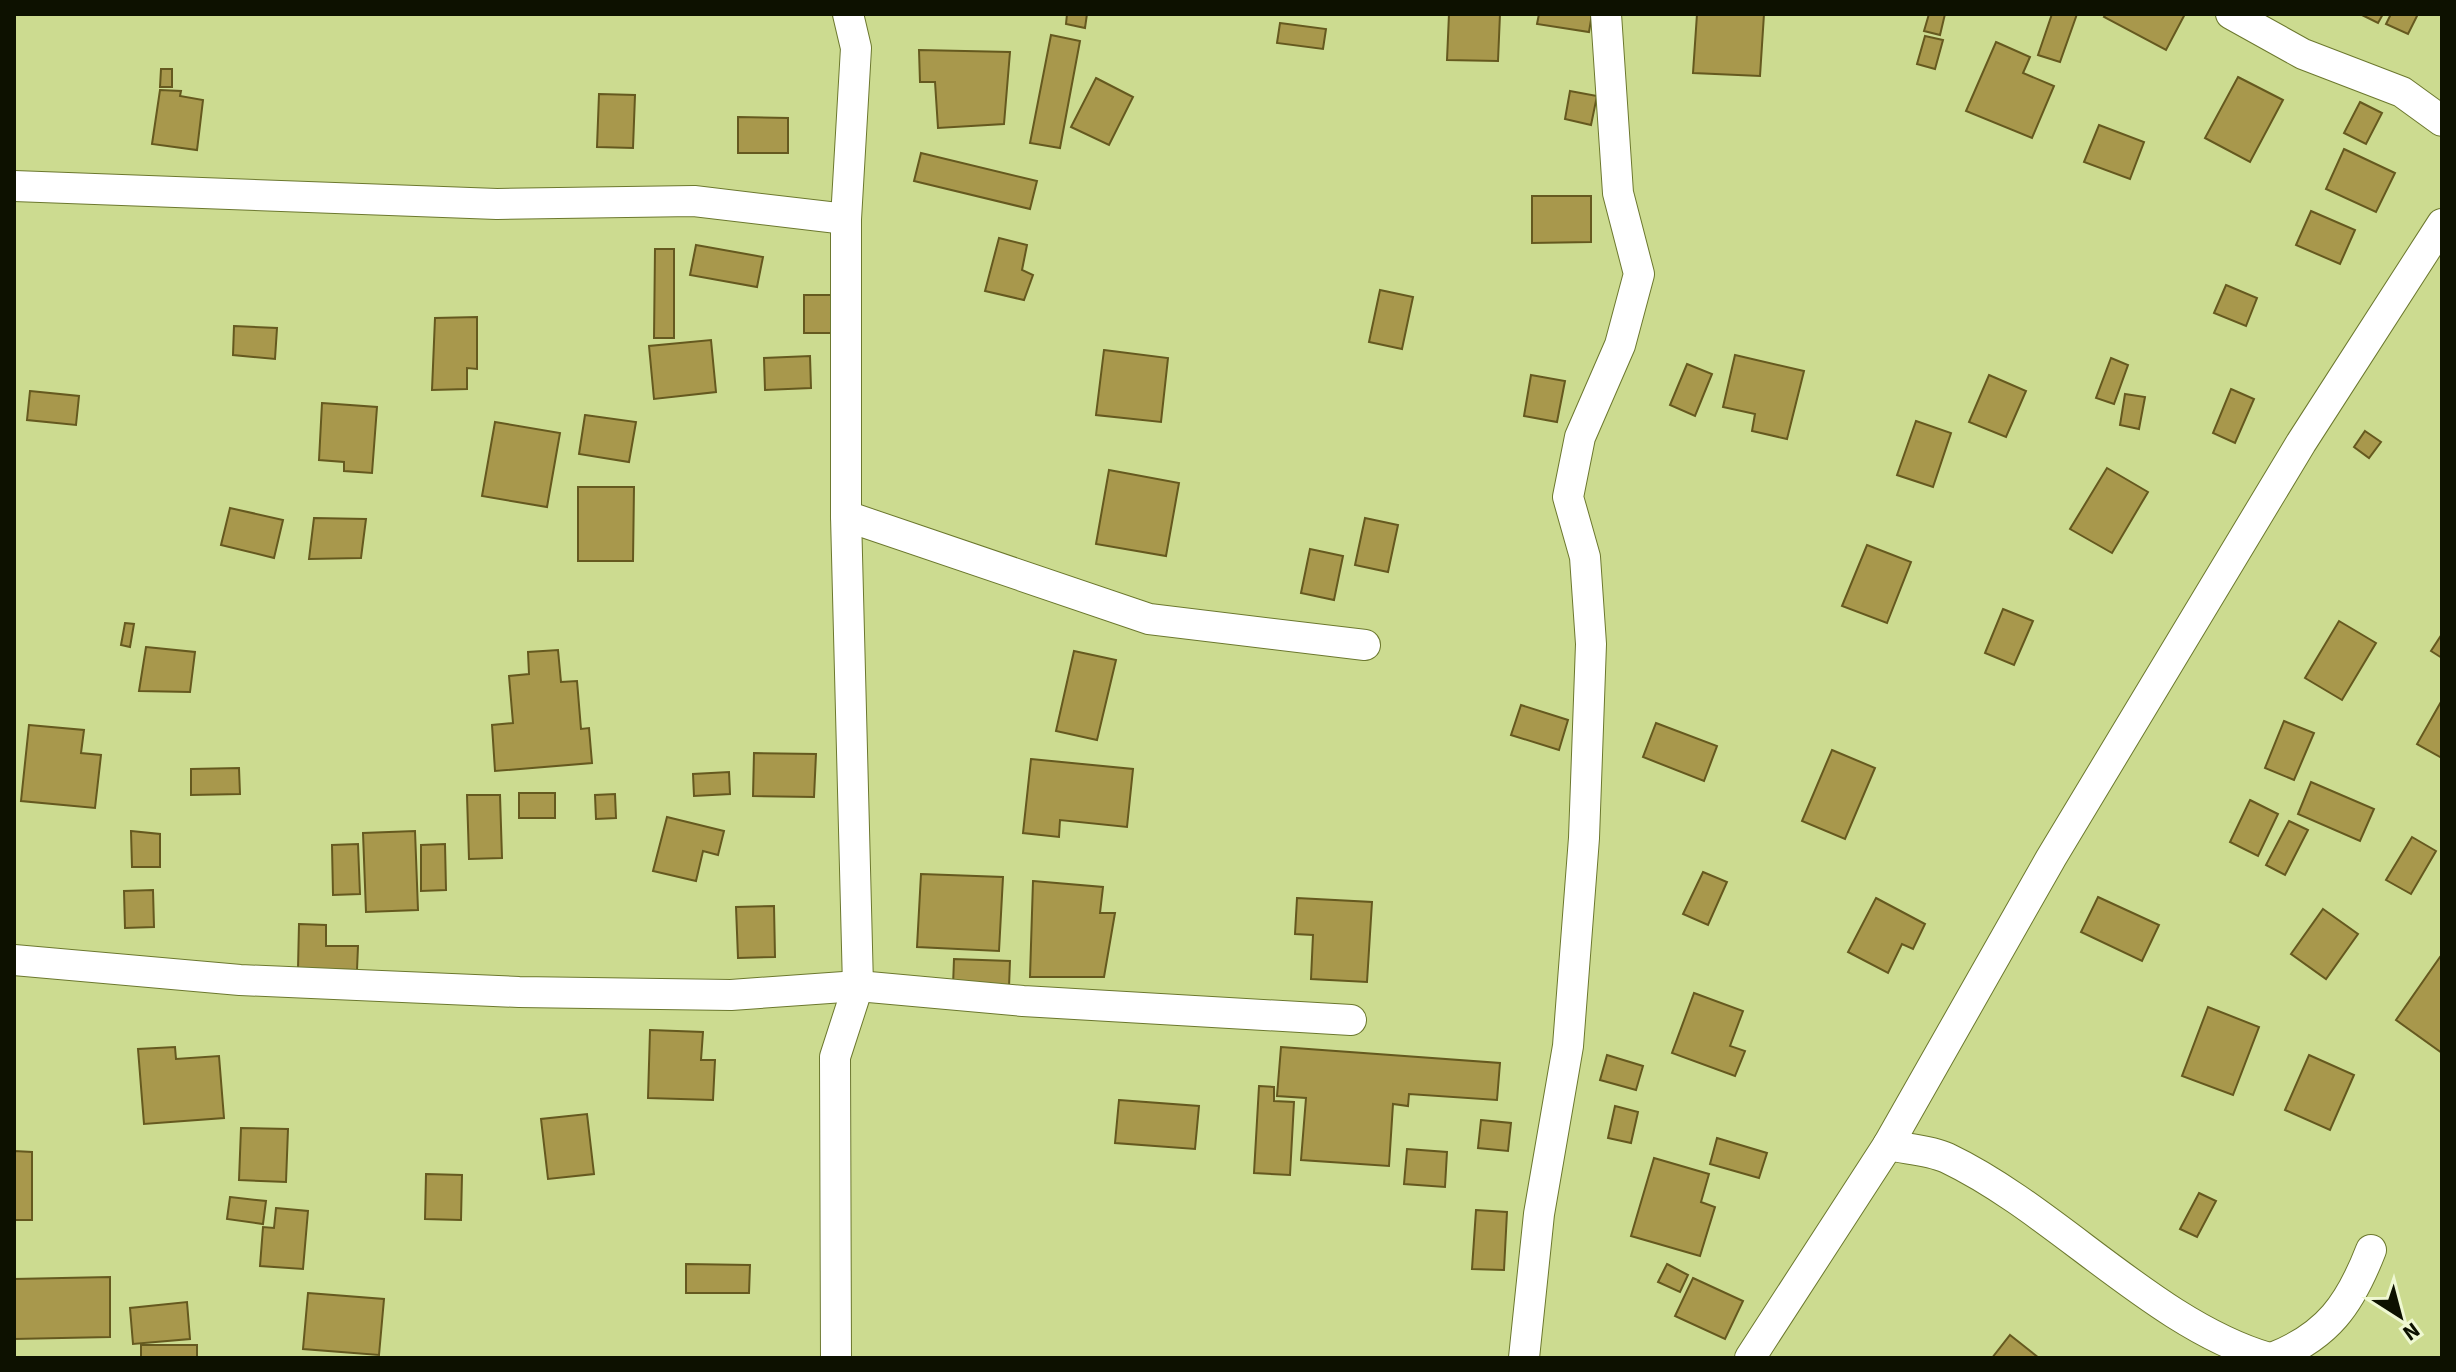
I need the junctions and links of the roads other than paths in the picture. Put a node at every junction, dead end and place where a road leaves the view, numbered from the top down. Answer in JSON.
{"nodes":[{"id":1,"x":848,"y":14,"type":"edge"},
{"id":2,"x":1606,"y":14,"type":"edge"},
{"id":3,"x":2231,"y":14,"type":"edge"},
{"id":4,"x":2442,"y":121,"type":"edge"},
{"id":5,"x":14,"y":186,"type":"edge"},
{"id":6,"x":846,"y":219,"type":"junction"},
{"id":7,"x":2442,"y":224,"type":"edge"},
{"id":8,"x":846,"y":516,"type":"junction"},
{"id":9,"x":1365,"y":645,"type":"dead end"},
{"id":10,"x":14,"y":960,"type":"edge"},
{"id":11,"x":858,"y":986,"type":"junction"},
{"id":12,"x":1351,"y":1020,"type":"dead end"},
{"id":13,"x":1888,"y":1145,"type":"junction"},
{"id":14,"x":2371,"y":1250,"type":"dead end"},
{"id":15,"x":836,"y":1358,"type":"edge"},
{"id":16,"x":1524,"y":1358,"type":"edge"},
{"id":17,"x":1750,"y":1358,"type":"edge"},
{"id":18,"x":2270,"y":1358,"type":"edge"}],
"edges":[{"from":1,"to":6,"type":"street"},
{"from":2,"to":16,"type":"street"},
{"from":3,"to":4,"type":"street"},
{"from":5,"to":6,"type":"street"},
{"from":6,"to":8,"type":"street"},
{"from":7,"to":13,"type":"street"},
{"from":8,"to":9,"type":"street"},
{"from":8,"to":11,"type":"street"},
{"from":10,"to":11,"type":"street"},
{"from":11,"to":12,"type":"street"},
{"from":11,"to":15,"type":"street"},
{"from":13,"to":17,"type":"street"},
{"from":13,"to":18,"type":"street"},
{"from":14,"to":18,"type":"street"}]}
